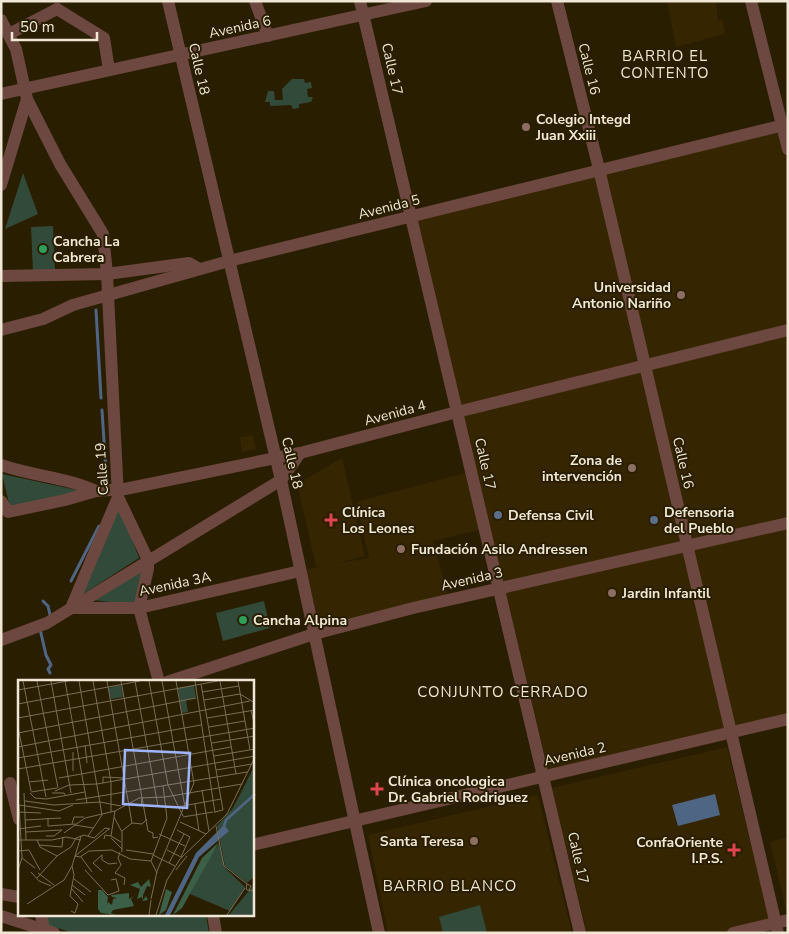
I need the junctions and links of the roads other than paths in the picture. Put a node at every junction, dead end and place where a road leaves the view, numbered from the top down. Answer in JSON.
{"nodes":[{"id":1,"x":168,"y":1,"type":"edge"},
{"id":2,"x":255,"y":1,"type":"edge"},
{"id":3,"x":360,"y":1,"type":"edge"},
{"id":4,"x":426,"y":1,"type":"edge"},
{"id":5,"x":556,"y":1,"type":"edge"},
{"id":6,"x":751,"y":1,"type":"edge"},
{"id":7,"x":58,"y":5,"type":"edge"},
{"id":8,"x":387,"y":6,"type":"edge"},
{"id":9,"x":364,"y":16,"type":"junction"},
{"id":10,"x":1,"y":20,"type":"edge"},
{"id":11,"x":9,"y":34,"type":"junction"},
{"id":12,"x":268,"y":36,"type":"junction"},
{"id":13,"x":180,"y":55,"type":"junction"},
{"id":14,"x":109,"y":70,"type":"junction"},
{"id":15,"x":1,"y":94,"type":"edge"},
{"id":16,"x":26,"y":94,"type":"junction"},
{"id":17,"x":785,"y":125,"type":"edge"},
{"id":18,"x":788,"y":150,"type":"edge"},
{"id":19,"x":599,"y":169,"type":"junction"},
{"id":20,"x":1,"y":185,"type":"edge"},
{"id":21,"x":411,"y":216,"type":"junction"},
{"id":22,"x":229,"y":261,"type":"junction"},
{"id":23,"x":200,"y":269,"type":"junction"},
{"id":24,"x":107,"y":274,"type":"junction"},
{"id":25,"x":1,"y":276,"type":"edge"},
{"id":26,"x":1,"y":330,"type":"edge"},
{"id":27,"x":788,"y":330,"type":"edge"},
{"id":28,"x":644,"y":366,"type":"junction"},
{"id":29,"x":457,"y":412,"type":"junction"},
{"id":30,"x":300,"y":453,"type":"junction"},
{"id":31,"x":275,"y":458,"type":"junction"},
{"id":32,"x":1,"y":465,"type":"edge"},
{"id":33,"x":281,"y":480,"type":"junction"},
{"id":34,"x":100,"y":491,"type":"junction"},
{"id":35,"x":121,"y":493,"type":"junction"},
{"id":36,"x":5,"y":506,"type":"edge"},
{"id":37,"x":788,"y":523,"type":"edge"},
{"id":38,"x":687,"y":546,"type":"junction"},
{"id":39,"x":148,"y":560,"type":"junction"},
{"id":40,"x":300,"y":572,"type":"junction"},
{"id":41,"x":499,"y":588,"type":"junction"},
{"id":42,"x":72,"y":608,"type":"junction"},
{"id":43,"x":139,"y":608,"type":"junction"},
{"id":44,"x":314,"y":634,"type":"junction"},
{"id":45,"x":1,"y":640,"type":"edge"},
{"id":46,"x":158,"y":680,"type":"edge"},
{"id":47,"x":173,"y":680,"type":"edge"},
{"id":48,"x":788,"y":719,"type":"edge"},
{"id":49,"x":730,"y":733,"type":"junction"},
{"id":50,"x":543,"y":777,"type":"junction"},
{"id":51,"x":10,"y":783,"type":"edge"},
{"id":52,"x":18,"y":815,"type":"edge"},
{"id":53,"x":355,"y":822,"type":"junction"},
{"id":54,"x":254,"y":845,"type":"edge"},
{"id":55,"x":1,"y":894,"type":"edge"},
{"id":56,"x":18,"y":897,"type":"edge"},
{"id":57,"x":1,"y":916,"type":"edge"},
{"id":58,"x":41,"y":916,"type":"edge"},
{"id":59,"x":213,"y":916,"type":"edge"},
{"id":60,"x":781,"y":925,"type":"edge"},
{"id":61,"x":48,"y":932,"type":"edge"},
{"id":62,"x":216,"y":933,"type":"edge"},
{"id":63,"x":379,"y":933,"type":"edge"},
{"id":64,"x":580,"y":933,"type":"edge"},
{"id":65,"x":733,"y":933,"type":"edge"}],
"edges":[{"from":1,"to":13,"type":"street","name":"Calle 18"},
{"from":2,"to":12,"type":"street"},
{"from":3,"to":9,"type":"street","name":"Calle 17"},
{"from":4,"to":8,"type":"street","name":"Avenida 6"},
{"from":5,"to":19,"type":"street","name":"Calle 16"},
{"from":6,"to":17,"type":"street"},
{"from":7,"to":11,"type":"street"},
{"from":7,"to":14,"type":"street"},
{"from":8,"to":9,"type":"street","name":"Avenida 6"},
{"from":9,"to":12,"type":"street","name":"Avenida 6"},
{"from":9,"to":21,"type":"street","name":"Calle 17"},
{"from":10,"to":11,"type":"street","name":"Calle 19"},
{"from":11,"to":16,"type":"street","name":"Calle 19"},
{"from":12,"to":13,"type":"street","name":"Avenida 6"},
{"from":13,"to":14,"type":"street","name":"Avenida 6"},
{"from":13,"to":22,"type":"street","name":"Calle 18"},
{"from":14,"to":16,"type":"street","name":"Avenida 6"},
{"from":15,"to":16,"type":"street","name":"Avenida 6"},
{"from":16,"to":20,"type":"street"},
{"from":16,"to":24,"type":"street","name":"Calle 19"},
{"from":17,"to":18,"type":"street"},
{"from":17,"to":19,"type":"street","name":"Avenida 5"},
{"from":19,"to":21,"type":"street","name":"Avenida 5"},
{"from":19,"to":28,"type":"street","name":"Calle 16"},
{"from":21,"to":22,"type":"street","name":"Avenida 5"},
{"from":21,"to":29,"type":"street","name":"Calle 17"},
{"from":22,"to":23,"type":"street","name":"Avenida 5"},
{"from":22,"to":31,"type":"street","name":"Calle 18"},
{"from":23,"to":24,"type":"street"},
{"from":23,"to":26,"type":"street","name":"Avenida 5"},
{"from":24,"to":25,"type":"street"},
{"from":24,"to":35,"type":"street","name":"Calle 19"},
{"from":27,"to":28,"type":"street","name":"Avenida 4"},
{"from":28,"to":29,"type":"street","name":"Avenida 4"},
{"from":28,"to":38,"type":"street","name":"Calle 16"},
{"from":29,"to":30,"type":"street","name":"Avenida 4"},
{"from":29,"to":41,"type":"street","name":"Calle 17"},
{"from":30,"to":31,"type":"street","name":"Avenida 4"},
{"from":30,"to":33,"type":"street"},
{"from":31,"to":33,"type":"street","name":"Calle 18"},
{"from":31,"to":35,"type":"street","name":"Avenida 4"},
{"from":32,"to":34,"type":"street"},
{"from":33,"to":39,"type":"street"},
{"from":33,"to":40,"type":"street","name":"Calle 18"},
{"from":34,"to":35,"type":"street","name":"Avenida 4"},
{"from":34,"to":36,"type":"street","name":"Avenida 4"},
{"from":35,"to":39,"type":"street","name":"Calle 19"},
{"from":35,"to":42,"type":"street"},
{"from":37,"to":38,"type":"street","name":"Avenida 3"},
{"from":38,"to":41,"type":"street","name":"Avenida 3"},
{"from":38,"to":49,"type":"street","name":"Calle 16"},
{"from":39,"to":42,"type":"street"},
{"from":39,"to":43,"type":"street"},
{"from":40,"to":43,"type":"street","name":"Avenida 3A"},
{"from":40,"to":44,"type":"street","name":"Calle 18"},
{"from":41,"to":44,"type":"street","name":"Avenida 3"},
{"from":41,"to":50,"type":"street","name":"Calle 17"},
{"from":42,"to":43,"type":"street","name":"Avenida 3A"},
{"from":42,"to":45,"type":"street"},
{"from":43,"to":46,"type":"street"},
{"from":44,"to":47,"type":"street","name":"Avenida 3"},
{"from":44,"to":53,"type":"street","name":"Calle 18"},
{"from":48,"to":49,"type":"street","name":"Avenida 2"},
{"from":49,"to":50,"type":"street","name":"Avenida 2"},
{"from":49,"to":60,"type":"street","name":"Calle 16"},
{"from":50,"to":53,"type":"street","name":"Avenida 2"},
{"from":50,"to":64,"type":"street","name":"Calle 17"},
{"from":51,"to":52,"type":"street"},
{"from":53,"to":54,"type":"street","name":"Avenida 2"},
{"from":53,"to":63,"type":"street","name":"Calle 18"},
{"from":55,"to":56,"type":"street"},
{"from":57,"to":61,"type":"street"},
{"from":58,"to":61,"type":"street"},
{"from":59,"to":62,"type":"street"},
{"from":60,"to":65,"type":"street"}]}
